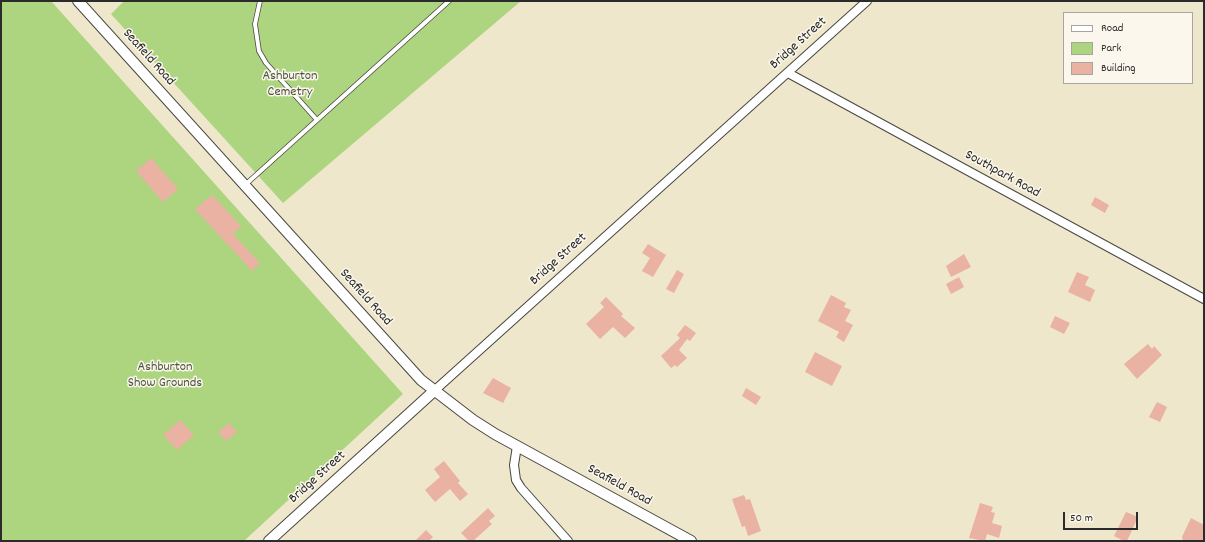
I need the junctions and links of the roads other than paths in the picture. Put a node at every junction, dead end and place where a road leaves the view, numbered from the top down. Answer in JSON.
{"nodes":[{"id":1,"x":78,"y":1,"type":"edge"},
{"id":2,"x":260,"y":1,"type":"edge"},
{"id":3,"x":449,"y":1,"type":"edge"},
{"id":4,"x":867,"y":1,"type":"edge"},
{"id":5,"x":788,"y":73,"type":"junction"},
{"id":6,"x":317,"y":120,"type":"junction"},
{"id":7,"x":244,"y":185,"type":"junction"},
{"id":8,"x":1204,"y":299,"type":"edge"},
{"id":9,"x":434,"y":391,"type":"junction"},
{"id":10,"x":517,"y":446,"type":"junction"},
{"id":11,"x":269,"y":541,"type":"edge"},
{"id":12,"x":568,"y":541,"type":"edge"},
{"id":13,"x":691,"y":541,"type":"edge"}],
"edges":[{"from":1,"to":7,"type":"street","name":"Seafield Road"},
{"from":2,"to":6,"type":"lane"},
{"from":3,"to":6,"type":"lane"},
{"from":4,"to":5,"type":"street","name":"Bridge Street"},
{"from":5,"to":8,"type":"street","name":"Southpark Road"},
{"from":5,"to":9,"type":"street","name":"Bridge Street"},
{"from":6,"to":7,"type":"lane"},
{"from":7,"to":9,"type":"street","name":"Seafield Road"},
{"from":9,"to":10,"type":"street","name":"Seafield Road"},
{"from":9,"to":11,"type":"street","name":"Bridge Street"},
{"from":10,"to":12,"type":"street"},
{"from":10,"to":13,"type":"street","name":"Seafield Road"}]}
